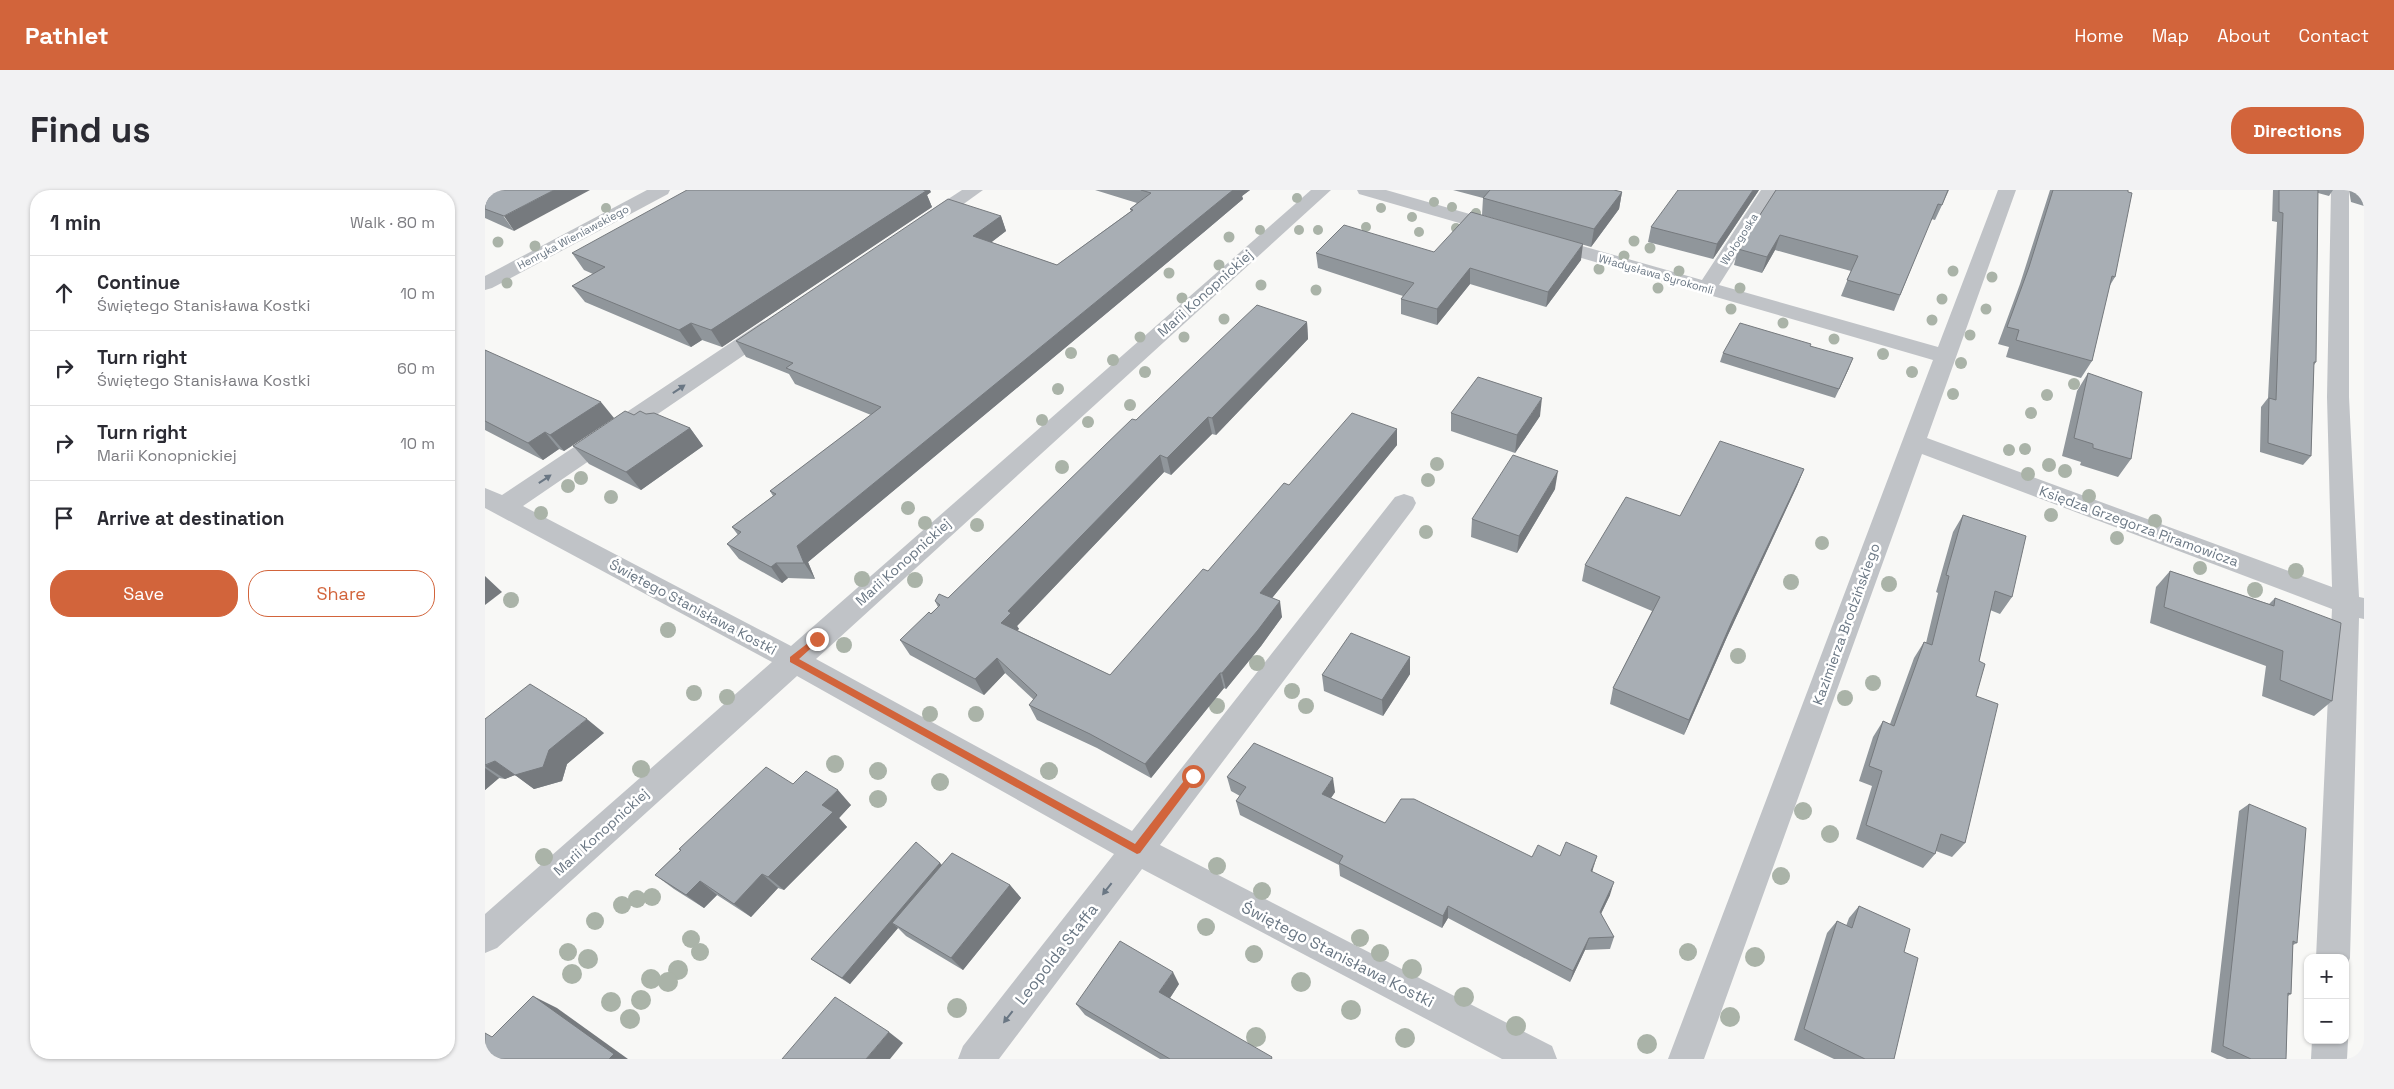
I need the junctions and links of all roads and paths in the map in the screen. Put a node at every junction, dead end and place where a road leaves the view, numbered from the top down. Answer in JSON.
{"nodes":[{"id":1,"x":661,"y":190,"type":"edge"},
{"id":2,"x":974,"y":190,"type":"edge"},
{"id":3,"x":1322,"y":190,"type":"edge"},
{"id":4,"x":1366,"y":190,"type":"edge"},
{"id":5,"x":1770,"y":190,"type":"edge"},
{"id":6,"x":2007,"y":190,"type":"edge"},
{"id":7,"x":2340,"y":190,"type":"edge"},
{"id":8,"x":908,"y":234,"type":"edge"},
{"id":9,"x":485,"y":284,"type":"edge"},
{"id":10,"x":1707,"y":288,"type":"junction"},
{"id":11,"x":786,"y":317,"type":"edge"},
{"id":12,"x":1947,"y":357,"type":"junction"},
{"id":13,"x":1913,"y":442,"type":"junction"},
{"id":14,"x":494,"y":501,"type":"edge"},
{"id":15,"x":1404,"y":503,"type":"dead end"},
{"id":16,"x":2355,"y":606,"type":"edge"},
{"id":17,"x":793,"y":660,"type":"junction"},
{"id":18,"x":1137,"y":850,"type":"junction"},
{"id":19,"x":485,"y":936,"type":"edge"},
{"id":20,"x":2333,"y":954,"type":"edge"},
{"id":21,"x":2330,"y":1044,"type":"edge"},
{"id":22,"x":975,"y":1059,"type":"edge"},
{"id":23,"x":1539,"y":1059,"type":"edge"},
{"id":24,"x":1686,"y":1059,"type":"edge"},
{"id":25,"x":2329,"y":1059,"type":"edge"}],
"edges":[{"from":1,"to":9,"type":"street","name":"Henryka Wieniawskiego"},
{"from":2,"to":8,"type":"street"},
{"from":3,"to":17,"type":"street","name":"Marii Konopnickiej"},
{"from":4,"to":10,"type":"street","name":"Władysława Syrokomli"},
{"from":5,"to":10,"type":"street","name":"Wołogoska"},
{"from":6,"to":12,"type":"street","name":"Kazimierza Brodzińskiego"},
{"from":7,"to":16,"type":"street"},
{"from":10,"to":12,"type":"street","name":"Władysława Syrokomli"},
{"from":14,"to":11,"type":"street","one_way":true},
{"from":12,"to":13,"type":"street","name":"Kazimierza Brodzińskiego"},
{"from":13,"to":16,"type":"street","name":"Księdza Grzegorza Piramowicza"},
{"from":13,"to":24,"type":"street","name":"Kazimierza Brodzińskiego"},
{"from":14,"to":17,"type":"street","name":"Świętego Stanisława Kostki"},
{"from":15,"to":18,"type":"street"},
{"from":16,"to":20,"type":"street"},
{"from":17,"to":18,"type":"street","name":"Świętego Stanisława Kostki"},
{"from":17,"to":19,"type":"street","name":"Marii Konopnickiej"},
{"from":18,"to":22,"type":"street","name":"Leopolda Staffa","one_way":true},
{"from":18,"to":23,"type":"street","name":"Świętego Stanisława Kostki"},
{"from":21,"to":25,"type":"street"}]}
